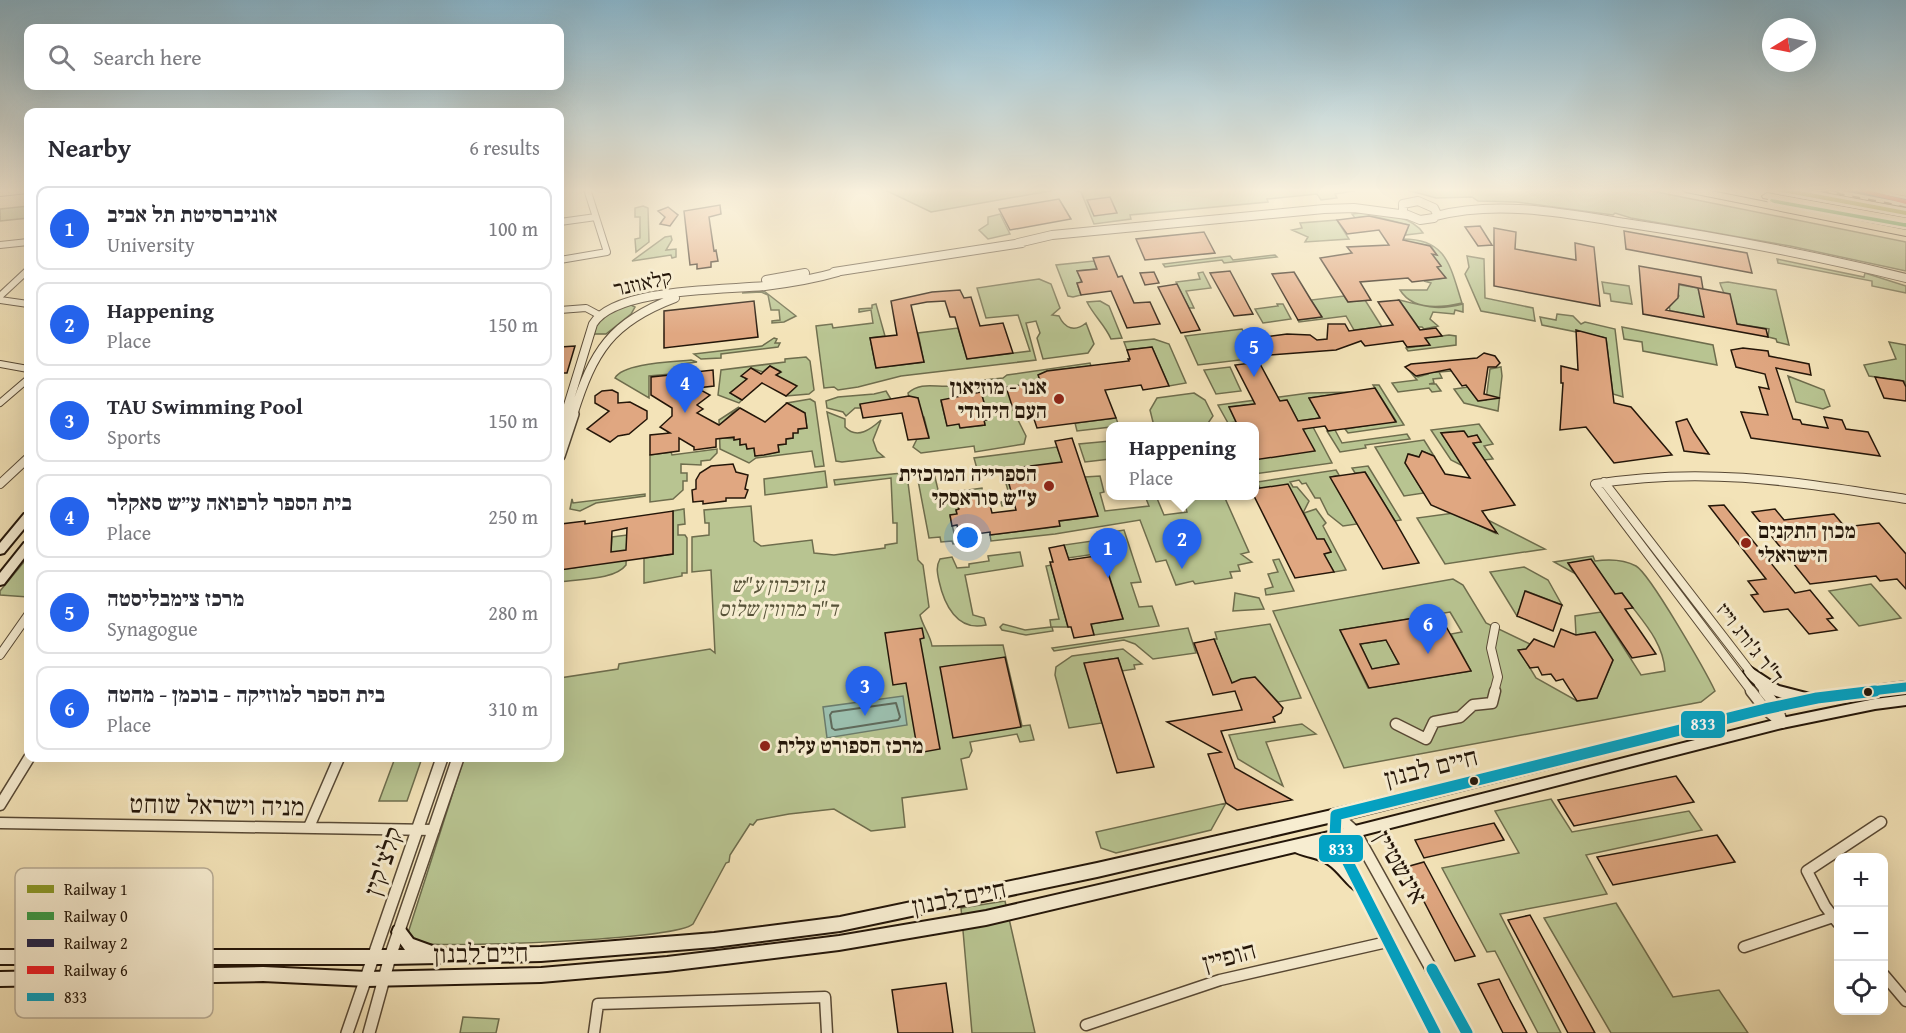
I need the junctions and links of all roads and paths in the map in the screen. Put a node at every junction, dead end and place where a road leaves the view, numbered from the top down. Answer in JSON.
{"nodes":[{"id":1,"x":602,"y":237,"type":"edge"},
{"id":2,"x":1067,"y":237,"type":"edge"},
{"id":3,"x":1714,"y":237,"type":"edge"},
{"id":4,"x":24,"y":242,"type":"edge"},
{"id":5,"x":0,"y":245,"type":"edge"},
{"id":6,"x":564,"y":259,"type":"edge"},
{"id":7,"x":24,"y":274,"type":"edge"},
{"id":8,"x":1906,"y":280,"type":"edge"},
{"id":9,"x":698,"y":292,"type":"junction"},
{"id":10,"x":0,"y":298,"type":"edge"},
{"id":11,"x":636,"y":299,"type":"junction"},
{"id":12,"x":24,"y":303,"type":"edge"},
{"id":13,"x":564,"y":310,"type":"edge"},
{"id":14,"x":598,"y":315,"type":"junction"},
{"id":15,"x":632,"y":316,"type":"junction"},
{"id":16,"x":610,"y":334,"type":"junction"},
{"id":17,"x":589,"y":336,"type":"junction"},
{"id":18,"x":0,"y":364,"type":"edge"},
{"id":19,"x":24,"y":368,"type":"edge"},
{"id":20,"x":24,"y":382,"type":"edge"},
{"id":21,"x":0,"y":403,"type":"edge"},
{"id":22,"x":564,"y":419,"type":"edge"},
{"id":23,"x":564,"y":444,"type":"edge"},
{"id":24,"x":24,"y":462,"type":"edge"},
{"id":25,"x":1630,"y":478,"type":"junction"},
{"id":26,"x":1600,"y":483,"type":"junction"},
{"id":27,"x":0,"y":485,"type":"edge"},
{"id":28,"x":1906,"y":499,"type":"edge"},
{"id":29,"x":1623,"y":507,"type":"junction"},
{"id":30,"x":24,"y":522,"type":"edge"},
{"id":31,"x":0,"y":550,"type":"edge"},
{"id":32,"x":24,"y":550,"type":"edge"},
{"id":33,"x":2,"y":575,"type":"edge"},
{"id":34,"x":24,"y":621,"type":"edge"},
{"id":35,"x":1495,"y":627,"type":"dead end"},
{"id":36,"x":0,"y":655,"type":"edge"},
{"id":37,"x":1750,"y":672,"type":"junction"},
{"id":38,"x":1906,"y":687,"type":"edge"},
{"id":39,"x":1817,"y":698,"type":"junction"},
{"id":40,"x":1906,"y":700,"type":"edge"},
{"id":41,"x":1771,"y":708,"type":"junction"},
{"id":42,"x":1782,"y":723,"type":"junction"},
{"id":43,"x":1396,"y":724,"type":"dead end"},
{"id":44,"x":27,"y":762,"type":"edge"},
{"id":45,"x":337,"y":762,"type":"edge"},
{"id":46,"x":441,"y":762,"type":"edge"},
{"id":47,"x":457,"y":762,"type":"edge"},
{"id":48,"x":0,"y":805,"type":"edge"},
{"id":49,"x":1336,"y":815,"type":"junction"},
{"id":50,"x":1881,"y":822,"type":"dead end"},
{"id":51,"x":0,"y":824,"type":"edge"},
{"id":52,"x":309,"y":827,"type":"junction"},
{"id":53,"x":417,"y":830,"type":"junction"},
{"id":54,"x":434,"y":830,"type":"junction"},
{"id":55,"x":1355,"y":832,"type":"junction"},
{"id":56,"x":1335,"y":837,"type":"junction"},
{"id":57,"x":1290,"y":847,"type":"junction"},
{"id":58,"x":1357,"y":884,"type":"junction"},
{"id":59,"x":1834,"y":917,"type":"edge"},
{"id":60,"x":1834,"y":921,"type":"edge"},
{"id":61,"x":399,"y":932,"type":"junction"},
{"id":62,"x":1387,"y":942,"type":"junction"},
{"id":63,"x":1744,"y":946,"type":"dead end"},
{"id":64,"x":442,"y":955,"type":"junction"},
{"id":65,"x":213,"y":956,"type":"edge"},
{"id":66,"x":374,"y":956,"type":"junction"},
{"id":67,"x":0,"y":957,"type":"edge"},
{"id":68,"x":15,"y":957,"type":"edge"},
{"id":69,"x":390,"y":957,"type":"junction"},
{"id":70,"x":213,"y":975,"type":"edge"},
{"id":71,"x":366,"y":979,"type":"junction"},
{"id":72,"x":384,"y":979,"type":"junction"},
{"id":73,"x":0,"y":980,"type":"edge"},
{"id":74,"x":15,"y":980,"type":"edge"},
{"id":75,"x":1888,"y":980,"type":"edge"},
{"id":76,"x":1906,"y":1000,"type":"edge"},
{"id":77,"x":1086,"y":1025,"type":"dead end"},
{"id":78,"x":348,"y":1033,"type":"edge"},
{"id":79,"x":369,"y":1033,"type":"edge"},
{"id":80,"x":594,"y":1033,"type":"edge"},
{"id":81,"x":827,"y":1033,"type":"edge"},
{"id":82,"x":1435,"y":1033,"type":"edge"},
{"id":83,"x":1467,"y":1033,"type":"edge"}],
"edges":[{"from":1,"to":6,"type":"street"},
{"from":2,"to":9,"type":"street","name":"קלאוזנר"},
{"from":3,"to":8,"type":"street"},
{"from":4,"to":5,"type":"street"},
{"from":7,"to":10,"type":"street"},
{"from":9,"to":11,"type":"street","name":"קלאוזנר"},
{"from":9,"to":15,"type":"street","name":"קלאוזנר"},
{"from":10,"to":12,"type":"street"},
{"from":11,"to":14,"type":"street","name":"קלאוזנר"},
{"from":11,"to":15,"type":"street"},
{"from":13,"to":14,"type":"street"},
{"from":14,"to":17,"type":"street"},
{"from":15,"to":16,"type":"street"},
{"from":16,"to":17,"type":"street"},
{"from":16,"to":23,"type":"street"},
{"from":17,"to":22,"type":"street"},
{"from":18,"to":19,"type":"street"},
{"from":20,"to":21,"type":"street"},
{"from":24,"to":27,"type":"street"},
{"from":25,"to":26,"type":"street"},
{"from":25,"to":28,"type":"street"},
{"from":25,"to":29,"type":"street"},
{"from":26,"to":29,"type":"street","name":"ד\"ר ג'ורג וייז"},
{"from":26,"to":41,"type":"street","name":"ד\"ר ג'ורג וייז"},
{"from":29,"to":37,"type":"street","name":"ד\"ר ג'ורג וייז"},
{"from":30,"to":31,"type":"main road"},
{"from":32,"to":33,"type":"main road"},
{"from":34,"to":36,"type":"street"},
{"from":35,"to":43,"type":"street"},
{"from":37,"to":39,"type":"main road"},
{"from":37,"to":41,"type":"street","name":"ד\"ר ג'ורג וייז"},
{"from":38,"to":39,"type":"main road","name":"חיים לבנון"},
{"from":39,"to":41,"type":"main road","name":"חיים לבנון"},
{"from":40,"to":42,"type":"main road","name":"חיים לבנון"},
{"from":41,"to":42,"type":"street","name":"ד\"ר ג'ורג וייז"},
{"from":41,"to":42,"type":"street","name":"ד\"ר ג'ורג וייז"},
{"from":41,"to":49,"type":"main road","name":"חיים לבנון"},
{"from":42,"to":55,"type":"main road","name":"חיים לבנון"},
{"from":44,"to":48,"type":"street"},
{"from":45,"to":52,"type":"street"},
{"from":46,"to":53,"type":"street","name":"קלצ'קין"},
{"from":47,"to":54,"type":"street","name":"קלצ'קין"},
{"from":49,"to":55,"type":"street","name":"אינשטיין"},
{"from":49,"to":56,"type":"street","name":"אינשטיין"},
{"from":49,"to":64,"type":"main road","name":"חיים לבנון"},
{"from":50,"to":59,"type":"street"},
{"from":51,"to":52,"type":"street","name":"מניה וישראל שוחט"},
{"from":52,"to":53,"type":"street","name":"מניה וישראל שוחט"},
{"from":53,"to":54,"type":"street","name":"מניה וישראל שוחט"},
{"from":53,"to":66,"type":"street","name":"קלצ'קין"},
{"from":54,"to":61,"type":"street","name":"קלצ'קין"},
{"from":55,"to":56,"type":"main road","name":"חיים לבנון"},
{"from":55,"to":83,"type":"street","name":"אינשטיין"},
{"from":56,"to":57,"type":"main road","name":"חיים לבנון"},
{"from":56,"to":58,"type":"street","name":"אינשטיין"},
{"from":57,"to":58,"type":"main road"},
{"from":57,"to":72,"type":"main road","name":"חיים לבנון"},
{"from":58,"to":62,"type":"street","name":"אינשטיין"},
{"from":60,"to":63,"type":"street"},
{"from":61,"to":64,"type":"main road"},
{"from":61,"to":69,"type":"street","name":"קלצ'קין"},
{"from":62,"to":77,"type":"street","name":"הופיין"},
{"from":62,"to":82,"type":"street","name":"אינשטיין"},
{"from":64,"to":69,"type":"main road","name":"חיים לבנון"},
{"from":65,"to":66,"type":"main road","name":"חיים לבנון"},
{"from":66,"to":69,"type":"main road","name":"חיים לבנון"},
{"from":66,"to":71,"type":"street","name":"קלצ'קין"},
{"from":67,"to":68,"type":"main road","name":"חיים לבנון"},
{"from":69,"to":72,"type":"street","name":"קלצ'קין"},
{"from":70,"to":71,"type":"main road","name":"חיים לבנון"},
{"from":71,"to":72,"type":"main road","name":"חיים לבנון"},
{"from":71,"to":78,"type":"street","name":"קלצ'קין"},
{"from":72,"to":79,"type":"street","name":"קלצ'קין"},
{"from":73,"to":74,"type":"main road","name":"חיים לבנון"},
{"from":75,"to":76,"type":"street"},
{"from":80,"to":81,"type":"street"}]}
